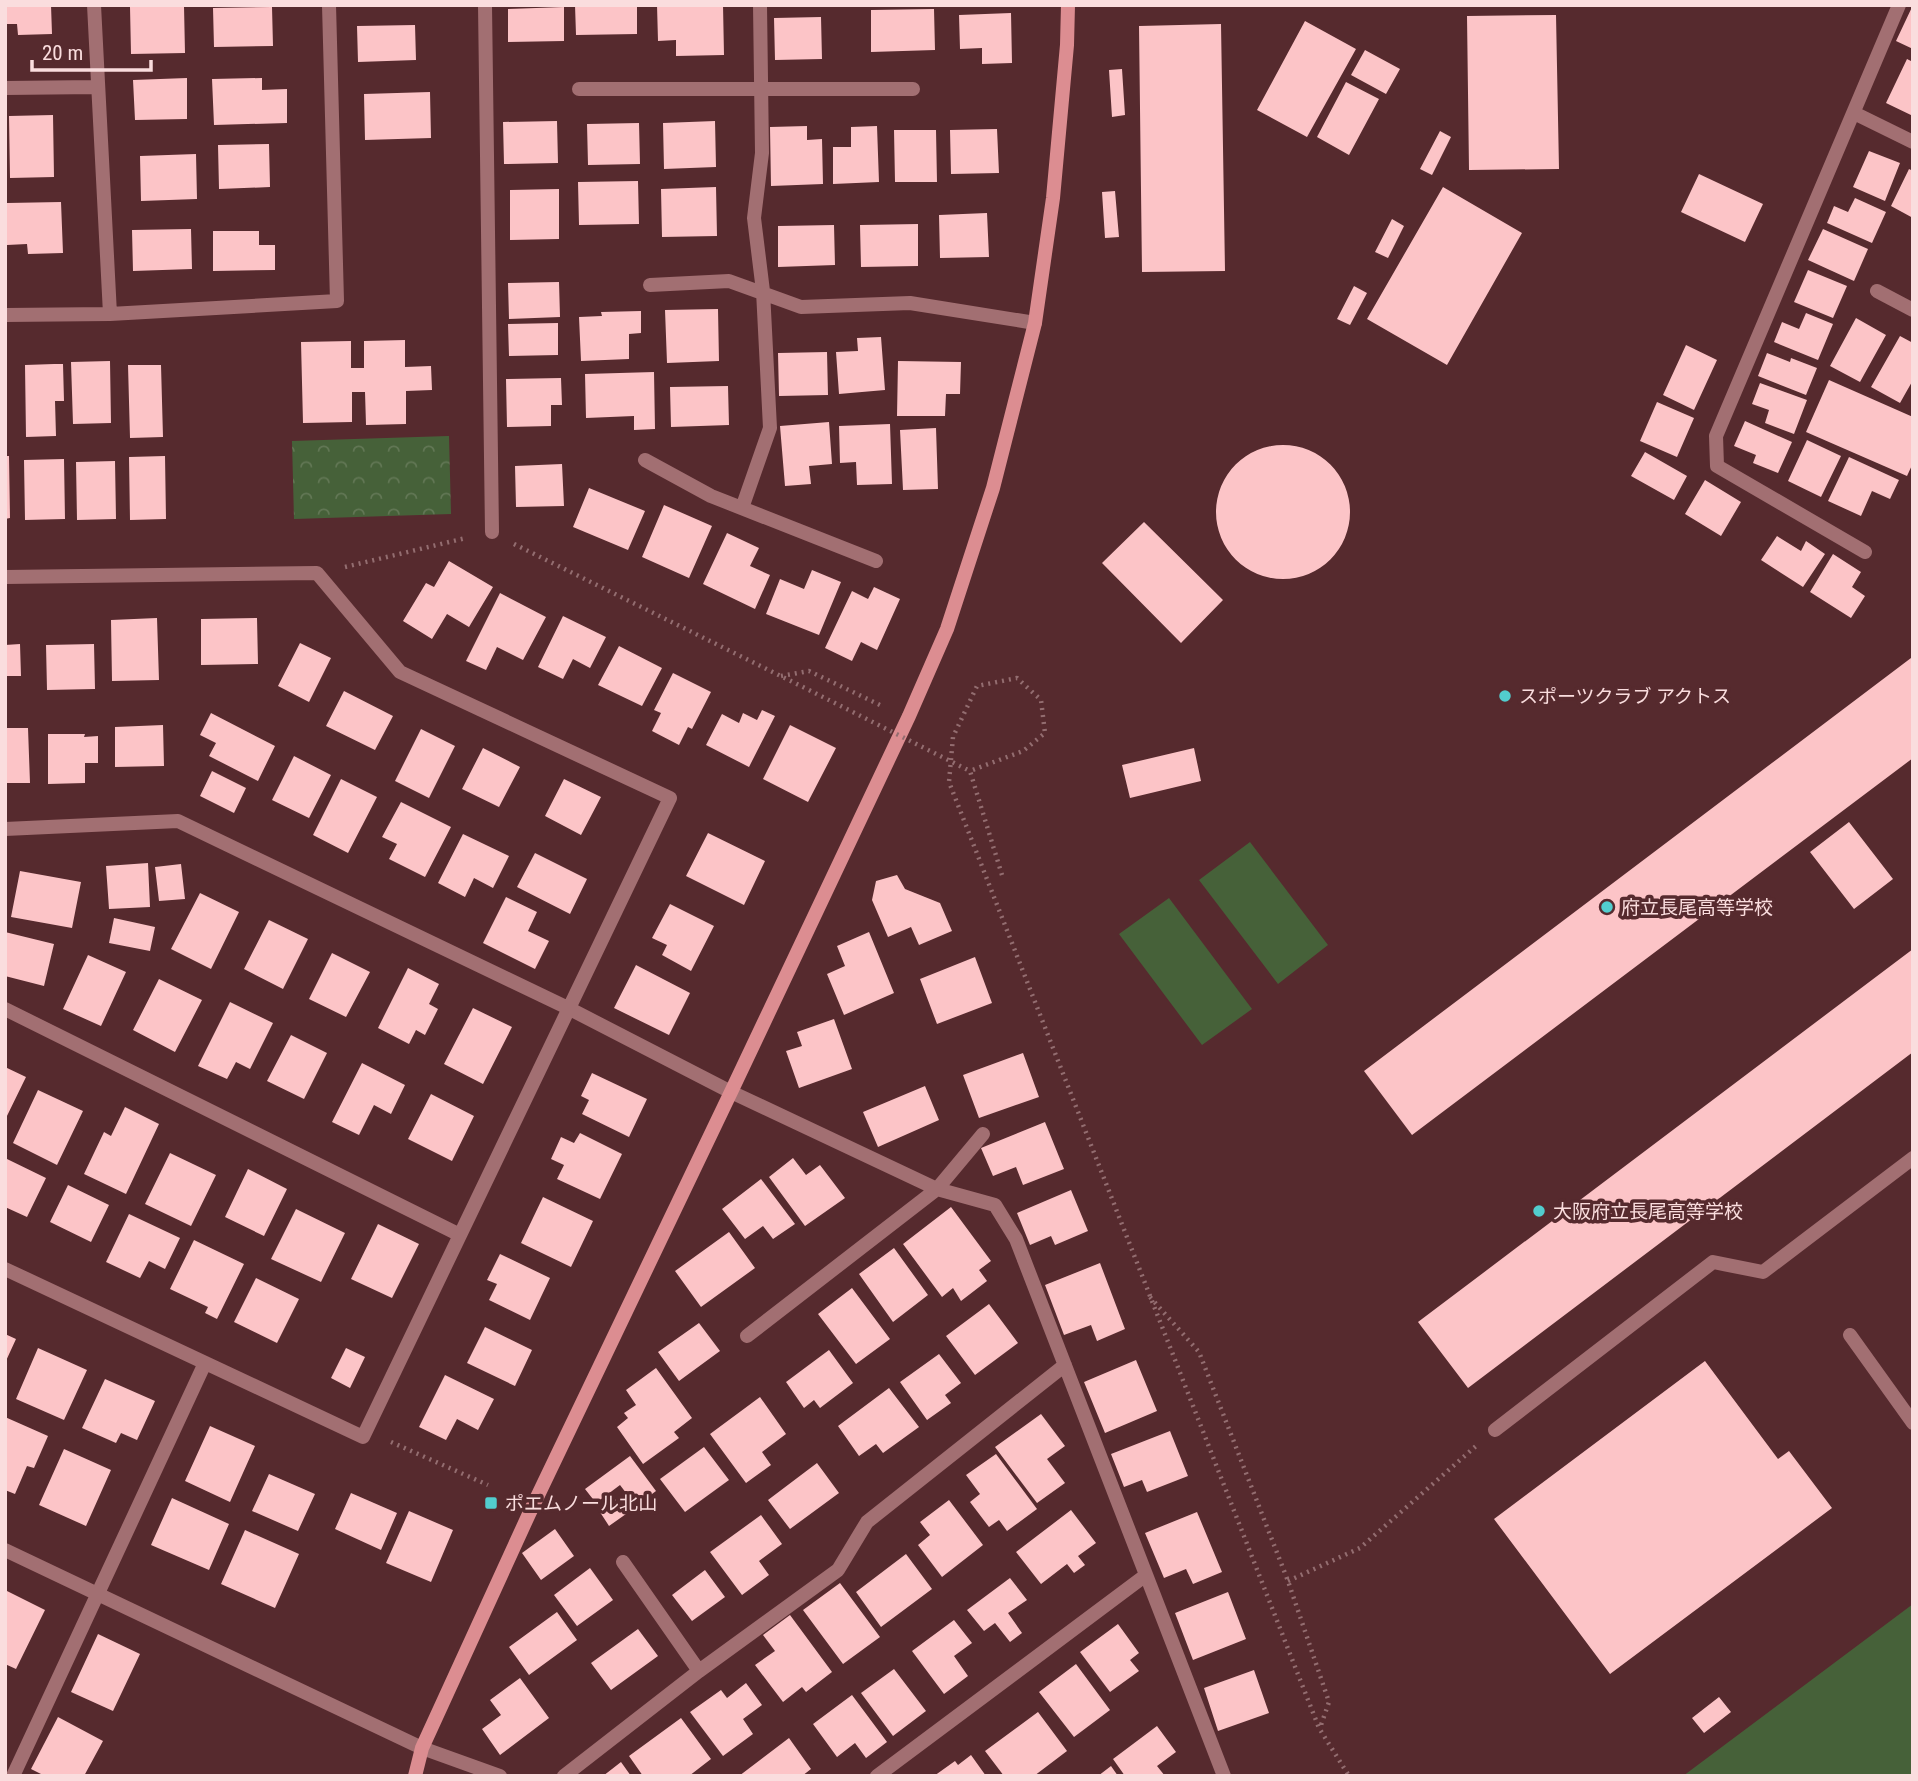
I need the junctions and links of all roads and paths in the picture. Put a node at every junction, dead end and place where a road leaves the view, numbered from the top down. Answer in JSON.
{"nodes":[{"id":1,"x":94,"y":5,"type":"edge"},
{"id":2,"x":329,"y":5,"type":"edge"},
{"id":3,"x":485,"y":5,"type":"edge"},
{"id":4,"x":760,"y":5,"type":"edge"},
{"id":5,"x":1068,"y":5,"type":"edge"},
{"id":6,"x":1899,"y":5,"type":"edge"},
{"id":7,"x":97,"y":87,"type":"junction"},
{"id":8,"x":5,"y":88,"type":"edge"},
{"id":9,"x":579,"y":89,"type":"dead end"},
{"id":10,"x":761,"y":89,"type":"junction"},
{"id":11,"x":914,"y":89,"type":"dead end"},
{"id":12,"x":1854,"y":113,"type":"junction"},
{"id":13,"x":1913,"y":142,"type":"edge"},
{"id":14,"x":650,"y":285,"type":"dead end"},
{"id":15,"x":764,"y":291,"type":"junction"},
{"id":16,"x":1877,"y":291,"type":"dead end"},
{"id":17,"x":1913,"y":310,"type":"edge"},
{"id":18,"x":110,"y":314,"type":"junction"},
{"id":19,"x":5,"y":315,"type":"edge"},
{"id":20,"x":1035,"y":323,"type":"junction"},
{"id":21,"x":645,"y":460,"type":"dead end"},
{"id":22,"x":742,"y":508,"type":"junction"},
{"id":23,"x":492,"y":533,"type":"junction"},
{"id":24,"x":1865,"y":552,"type":"dead end"},
{"id":25,"x":876,"y":562,"type":"dead end"},
{"id":26,"x":317,"y":573,"type":"junction"},
{"id":27,"x":5,"y":578,"type":"edge"},
{"id":28,"x":780,"y":676,"type":"junction"},
{"id":29,"x":880,"y":705,"type":"dead end"},
{"id":30,"x":970,"y":771,"type":"junction"},
{"id":31,"x":5,"y":829,"type":"edge"},
{"id":32,"x":1002,"y":875,"type":"dead end"},
{"id":33,"x":568,"y":1008,"type":"junction"},
{"id":34,"x":5,"y":1009,"type":"edge"},
{"id":35,"x":731,"y":1092,"type":"junction"},
{"id":36,"x":983,"y":1134,"type":"dead end"},
{"id":37,"x":1913,"y":1158,"type":"edge"},
{"id":38,"x":937,"y":1189,"type":"junction"},
{"id":39,"x":460,"y":1235,"type":"junction"},
{"id":40,"x":5,"y":1269,"type":"edge"},
{"id":41,"x":1148,"y":1294,"type":"junction"},
{"id":42,"x":1850,"y":1335,"type":"dead end"},
{"id":43,"x":747,"y":1336,"type":"dead end"},
{"id":44,"x":205,"y":1363,"type":"junction"},
{"id":45,"x":1065,"y":1365,"type":"junction"},
{"id":46,"x":1913,"y":1423,"type":"edge"},
{"id":47,"x":1495,"y":1430,"type":"joint"},
{"id":48,"x":363,"y":1437,"type":"junction"},
{"id":49,"x":488,"y":1485,"type":"dead end"},
{"id":50,"x":5,"y":1550,"type":"edge"},
{"id":51,"x":623,"y":1562,"type":"dead end"},
{"id":52,"x":1146,"y":1575,"type":"junction"},
{"id":53,"x":1288,"y":1581,"type":"junction"},
{"id":54,"x":96,"y":1593,"type":"junction"},
{"id":55,"x":699,"y":1671,"type":"junction"},
{"id":56,"x":1320,"y":1728,"type":"junction"},
{"id":57,"x":422,"y":1748,"type":"junction"},
{"id":58,"x":13,"y":1776,"type":"edge"},
{"id":59,"x":415,"y":1776,"type":"edge"},
{"id":60,"x":500,"y":1776,"type":"edge"},
{"id":61,"x":564,"y":1776,"type":"edge"},
{"id":62,"x":877,"y":1776,"type":"edge"},
{"id":63,"x":1224,"y":1776,"type":"edge"},
{"id":64,"x":1349,"y":1776,"type":"edge"}],
"edges":[{"from":1,"to":7,"type":"street"},
{"from":2,"to":18,"type":"street"},
{"from":3,"to":23,"type":"street"},
{"from":4,"to":10,"type":"street"},
{"from":5,"to":20,"type":"street"},
{"from":6,"to":12,"type":"street"},
{"from":7,"to":8,"type":"street"},
{"from":7,"to":18,"type":"street"},
{"from":9,"to":10,"type":"street"},
{"from":10,"to":11,"type":"street"},
{"from":10,"to":15,"type":"street"},
{"from":12,"to":13,"type":"street"},
{"from":12,"to":24,"type":"street"},
{"from":14,"to":15,"type":"street"},
{"from":15,"to":20,"type":"street"},
{"from":15,"to":22,"type":"street"},
{"from":16,"to":17,"type":"street"},
{"from":18,"to":19,"type":"street"},
{"from":20,"to":35,"type":"street"},
{"from":21,"to":22,"type":"street"},
{"from":22,"to":25,"type":"street"},
{"from":23,"to":26,"type":"path"},
{"from":23,"to":28,"type":"path"},
{"from":26,"to":27,"type":"street"},
{"from":26,"to":33,"type":"street"},
{"from":28,"to":29,"type":"path"},
{"from":28,"to":30,"type":"path","bridge":true},
{"from":30,"to":32,"type":"path"},
{"from":30,"to":41,"type":"path"},
{"from":31,"to":33,"type":"street"},
{"from":33,"to":35,"type":"street"},
{"from":33,"to":39,"type":"street"},
{"from":34,"to":39,"type":"street"},
{"from":35,"to":38,"type":"street"},
{"from":35,"to":57,"type":"street"},
{"from":36,"to":38,"type":"street"},
{"from":37,"to":47,"type":"street"},
{"from":38,"to":43,"type":"street"},
{"from":38,"to":45,"type":"street"},
{"from":39,"to":48,"type":"street"},
{"from":40,"to":44,"type":"street"},
{"from":41,"to":53,"type":"path"},
{"from":41,"to":56,"type":"path"},
{"from":42,"to":46,"type":"street"},
{"from":44,"to":48,"type":"street"},
{"from":44,"to":54,"type":"street"},
{"from":45,"to":52,"type":"street"},
{"from":45,"to":55,"type":"street"},
{"from":47,"to":53,"type":"path"},
{"from":48,"to":49,"type":"path"},
{"from":50,"to":54,"type":"street"},
{"from":51,"to":55,"type":"street"},
{"from":52,"to":62,"type":"street"},
{"from":52,"to":63,"type":"street"},
{"from":53,"to":56,"type":"path"},
{"from":54,"to":57,"type":"street"},
{"from":54,"to":58,"type":"street"},
{"from":55,"to":61,"type":"street"},
{"from":56,"to":64,"type":"path"},
{"from":57,"to":59,"type":"street"},
{"from":57,"to":60,"type":"street"}]}
